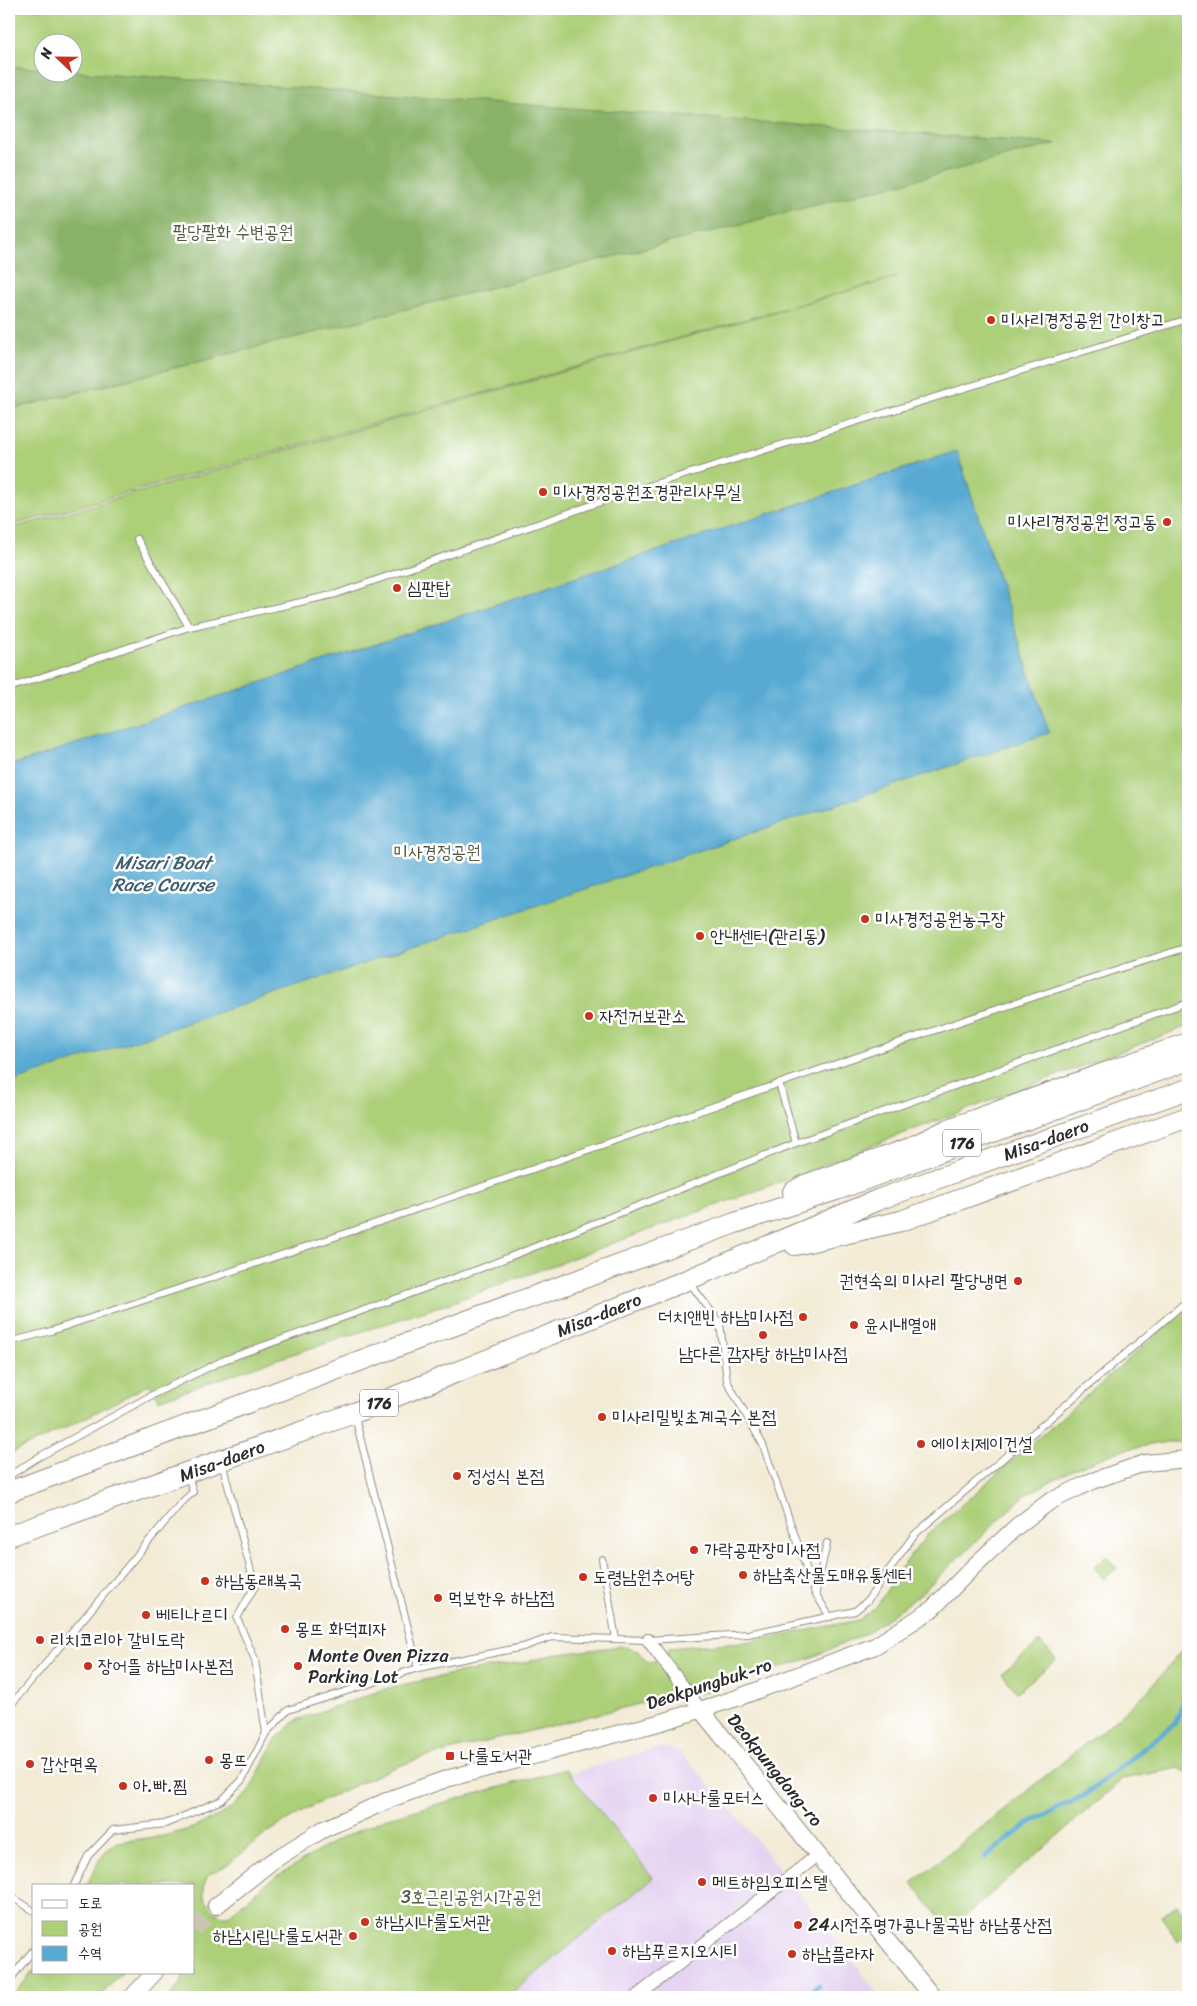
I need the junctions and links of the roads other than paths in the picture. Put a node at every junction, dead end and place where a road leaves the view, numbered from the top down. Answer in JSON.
{"nodes":[{"id":1,"x":1188,"y":319,"type":"edge"},
{"id":2,"x":137,"y":539,"type":"dead end"},
{"id":3,"x":189,"y":627,"type":"junction"},
{"id":4,"x":9,"y":688,"type":"edge"},
{"id":5,"x":1188,"y":947,"type":"edge"},
{"id":6,"x":1188,"y":1002,"type":"edge"},
{"id":7,"x":1188,"y":1043,"type":"edge"},
{"id":8,"x":1188,"y":1060,"type":"edge"},
{"id":9,"x":779,"y":1083,"type":"junction"},
{"id":10,"x":1188,"y":1089,"type":"edge"},
{"id":11,"x":1188,"y":1116,"type":"edge"},
{"id":12,"x":796,"y":1143,"type":"junction"},
{"id":13,"x":735,"y":1223,"type":"junction"},
{"id":14,"x":745,"y":1256,"type":"junction"},
{"id":15,"x":687,"y":1280,"type":"junction"},
{"id":16,"x":1188,"y":1300,"type":"edge"},
{"id":17,"x":9,"y":1342,"type":"edge"},
{"id":18,"x":354,"y":1413,"type":"junction"},
{"id":19,"x":1188,"y":1459,"type":"edge"},
{"id":20,"x":221,"y":1461,"type":"junction"},
{"id":21,"x":188,"y":1473,"type":"junction"},
{"id":22,"x":9,"y":1476,"type":"edge"},
{"id":23,"x":9,"y":1492,"type":"edge"},
{"id":24,"x":9,"y":1536,"type":"edge"},
{"id":25,"x":827,"y":1543,"type":"dead end"},
{"id":26,"x":602,"y":1560,"type":"dead end"},
{"id":27,"x":815,"y":1593,"type":"junction"},
{"id":28,"x":830,"y":1617,"type":"junction"},
{"id":29,"x":616,"y":1639,"type":"junction"},
{"id":30,"x":648,"y":1640,"type":"junction"},
{"id":31,"x":418,"y":1668,"type":"junction"},
{"id":32,"x":9,"y":1707,"type":"edge"},
{"id":33,"x":700,"y":1709,"type":"junction"},
{"id":34,"x":266,"y":1732,"type":"junction"},
{"id":35,"x":818,"y":1855,"type":"junction"},
{"id":36,"x":74,"y":1884,"type":"edge"},
{"id":37,"x":9,"y":1895,"type":"edge"},
{"id":38,"x":216,"y":1906,"type":"tunnel mouth"},
{"id":39,"x":32,"y":1910,"type":"edge"},
{"id":40,"x":32,"y":1952,"type":"edge"},
{"id":41,"x":153,"y":1974,"type":"edge"},
{"id":42,"x":9,"y":1981,"type":"edge"},
{"id":43,"x":132,"y":1997,"type":"edge"},
{"id":44,"x":636,"y":1997,"type":"edge"},
{"id":45,"x":933,"y":1997,"type":"edge"}],
"edges":[{"from":1,"to":3,"type":"lane"},
{"from":2,"to":3,"type":"lane"},
{"from":3,"to":4,"type":"lane"},
{"from":5,"to":9,"type":"lane"},
{"from":6,"to":12,"type":"lane"},
{"from":7,"to":13,"type":"main road"},
{"from":8,"to":13,"type":"main road","name":"Misa-daero","number":"176"},
{"from":9,"to":12,"type":"lane"},
{"from":9,"to":17,"type":"lane"},
{"from":10,"to":14,"type":"main road","name":"Misa-daero","number":"176"},
{"from":11,"to":14,"type":"main road"},
{"from":12,"to":22,"type":"lane"},
{"from":13,"to":23,"type":"main road","name":"Misa-daero","number":"176"},
{"from":14,"to":15,"type":"main road","name":"Misa-daero","number":"176"},
{"from":15,"to":18,"type":"main road","name":"Misa-daero","number":"176"},
{"from":15,"to":27,"type":"lane"},
{"from":16,"to":28,"type":"lane"},
{"from":18,"to":20,"type":"main road","name":"Misa-daero","number":"176"},
{"from":18,"to":31,"type":"lane"},
{"from":19,"to":33,"type":"street","name":"Deokpungbuk-ro"},
{"from":20,"to":21,"type":"main road","name":"Misa-daero","number":"176"},
{"from":20,"to":34,"type":"lane"},
{"from":21,"to":24,"type":"main road","name":"Misa-daero","number":"176"},
{"from":21,"to":32,"type":"lane"},
{"from":25,"to":27,"type":"lane"},
{"from":26,"to":29,"type":"lane"},
{"from":27,"to":28,"type":"lane"},
{"from":28,"to":30,"type":"lane"},
{"from":29,"to":30,"type":"lane"},
{"from":29,"to":31,"type":"lane"},
{"from":30,"to":33,"type":"street"},
{"from":31,"to":34,"type":"lane"},
{"from":33,"to":35,"type":"street","name":"Deokpungdong-ro"},
{"from":33,"to":38,"type":"street","name":"Deokpungbuk-ro"},
{"from":34,"to":36,"type":"lane"},
{"from":35,"to":44,"type":"street","name":"Deokpungdong-ro"},
{"from":35,"to":45,"type":"street","name":"Deokpungdong-ro"},
{"from":37,"to":39,"type":"lane"},
{"from":40,"to":42,"type":"lane"},
{"from":41,"to":43,"type":"street"}]}
